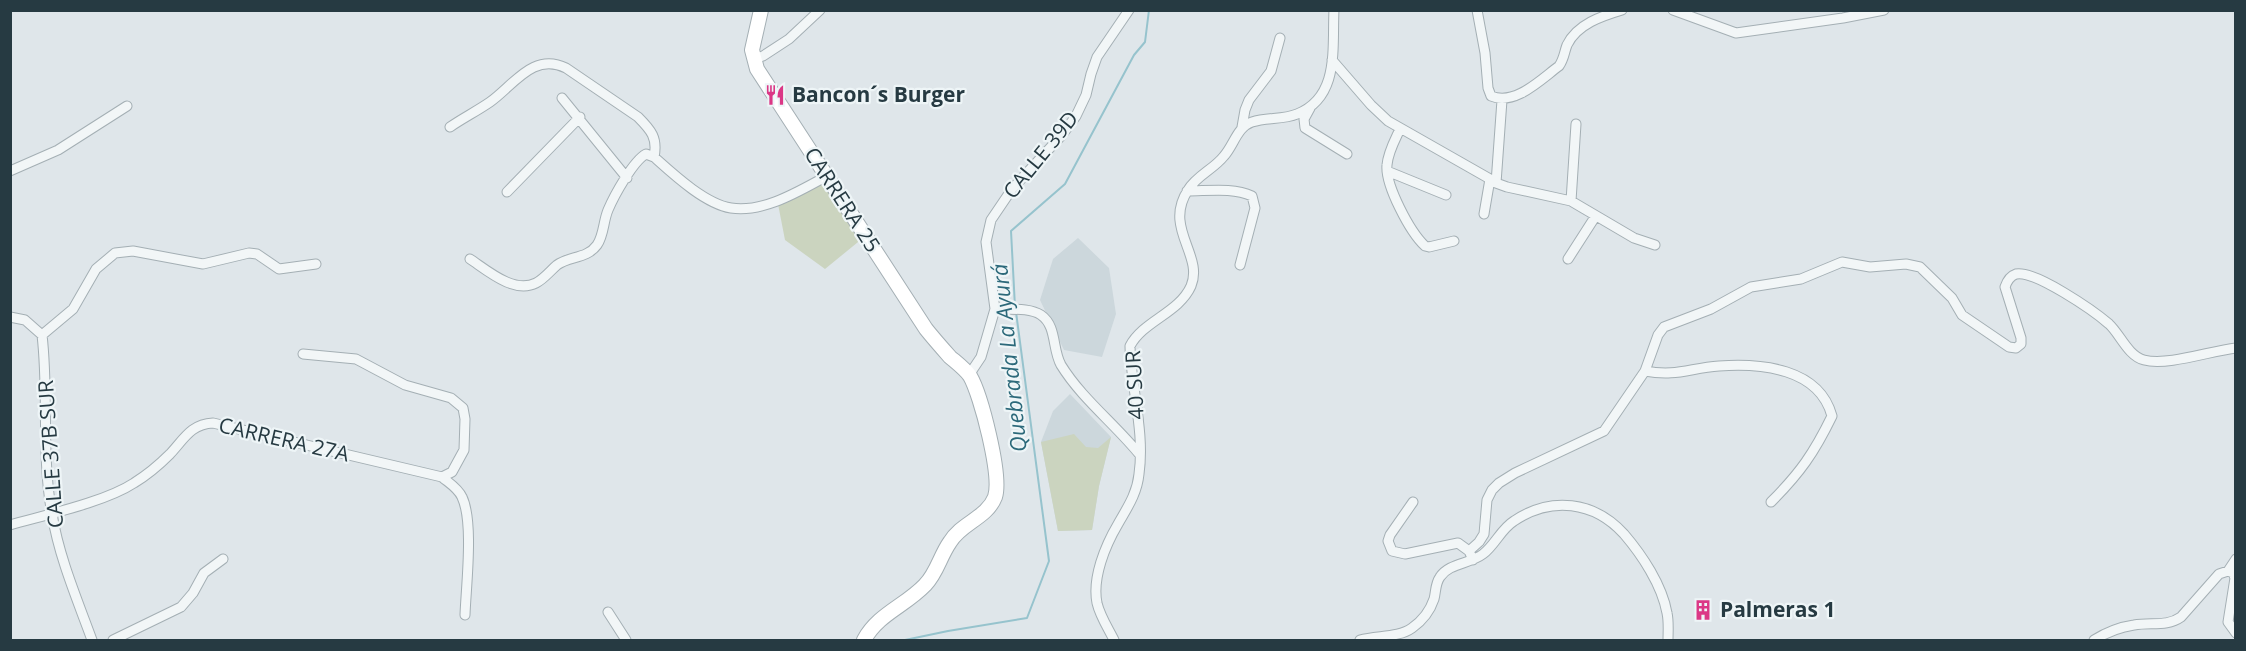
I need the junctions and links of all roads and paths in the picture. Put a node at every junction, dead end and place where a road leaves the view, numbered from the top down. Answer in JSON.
{"nodes":[{"id":1,"x":761,"y":10,"type":"edge"},
{"id":2,"x":820,"y":10,"type":"edge"},
{"id":3,"x":1129,"y":10,"type":"edge"},
{"id":4,"x":1334,"y":10,"type":"edge"},
{"id":5,"x":1477,"y":10,"type":"edge"},
{"id":6,"x":1622,"y":10,"type":"edge"},
{"id":7,"x":1673,"y":10,"type":"edge"},
{"id":8,"x":1884,"y":10,"type":"edge"},
{"id":9,"x":1280,"y":38,"type":"dead end"},
{"id":10,"x":753,"y":59,"type":"junction"},
{"id":11,"x":1332,"y":60,"type":"junction"},
{"id":12,"x":562,"y":98,"type":"dead end"},
{"id":13,"x":1502,"y":100,"type":"junction"},
{"id":14,"x":127,"y":106,"type":"dead end"},
{"id":15,"x":1310,"y":108,"type":"junction"},
{"id":16,"x":580,"y":117,"type":"junction"},
{"id":17,"x":1576,"y":124,"type":"dead end"},
{"id":18,"x":450,"y":127,"type":"dead end"},
{"id":19,"x":1242,"y":128,"type":"junction"},
{"id":20,"x":1400,"y":129,"type":"junction"},
{"id":21,"x":1347,"y":154,"type":"dead end"},
{"id":22,"x":654,"y":157,"type":"junction"},
{"id":23,"x":10,"y":171,"type":"edge"},
{"id":24,"x":1387,"y":171,"type":"junction"},
{"id":25,"x":827,"y":176,"type":"junction"},
{"id":26,"x":627,"y":178,"type":"junction"},
{"id":27,"x":1493,"y":181,"type":"junction"},
{"id":28,"x":1187,"y":191,"type":"junction"},
{"id":29,"x":507,"y":192,"type":"dead end"},
{"id":30,"x":1446,"y":195,"type":"dead end"},
{"id":31,"x":1571,"y":201,"type":"junction"},
{"id":32,"x":1484,"y":214,"type":"dead end"},
{"id":33,"x":1595,"y":217,"type":"junction"},
{"id":34,"x":1454,"y":241,"type":"dead end"},
{"id":35,"x":1655,"y":245,"type":"dead end"},
{"id":36,"x":470,"y":259,"type":"dead end"},
{"id":37,"x":1568,"y":259,"type":"dead end"},
{"id":38,"x":316,"y":264,"type":"dead end"},
{"id":39,"x":1240,"y":265,"type":"dead end"},
{"id":40,"x":995,"y":309,"type":"junction"},
{"id":41,"x":10,"y":317,"type":"edge"},
{"id":42,"x":42,"y":334,"type":"junction"},
{"id":43,"x":2235,"y":348,"type":"edge"},
{"id":44,"x":303,"y":354,"type":"dead end"},
{"id":45,"x":1645,"y":371,"type":"junction"},
{"id":46,"x":969,"y":375,"type":"junction"},
{"id":47,"x":1140,"y":455,"type":"junction"},
{"id":48,"x":442,"y":477,"type":"junction"},
{"id":49,"x":1413,"y":502,"type":"dead end"},
{"id":50,"x":1771,"y":502,"type":"dead end"},
{"id":51,"x":51,"y":513,"type":"junction"},
{"id":52,"x":10,"y":525,"type":"edge"},
{"id":53,"x":1469,"y":551,"type":"junction"},
{"id":54,"x":223,"y":559,"type":"dead end"},
{"id":55,"x":2235,"y":559,"type":"edge"},
{"id":56,"x":1473,"y":561,"type":"junction"},
{"id":57,"x":2228,"y":571,"type":"junction"},
{"id":58,"x":608,"y":612,"type":"dead end"},
{"id":59,"x":465,"y":615,"type":"dead end"},
{"id":60,"x":2235,"y":633,"type":"edge"},
{"id":61,"x":92,"y":640,"type":"edge"},
{"id":62,"x":113,"y":640,"type":"edge"},
{"id":63,"x":626,"y":640,"type":"edge"},
{"id":64,"x":864,"y":640,"type":"edge"},
{"id":65,"x":1114,"y":640,"type":"edge"},
{"id":66,"x":1360,"y":640,"type":"edge"},
{"id":67,"x":1668,"y":640,"type":"edge"},
{"id":68,"x":2094,"y":640,"type":"edge"}],
"edges":[{"from":1,"to":10,"type":"street"},
{"from":2,"to":10,"type":"street"},
{"from":3,"to":40,"type":"street","name":"CALLE 39D"},
{"from":4,"to":11,"type":"street"},
{"from":5,"to":13,"type":"street"},
{"from":6,"to":13,"type":"street"},
{"from":7,"to":8,"type":"street"},
{"from":9,"to":19,"type":"street"},
{"from":10,"to":25,"type":"street","name":"CARRERA 25"},
{"from":11,"to":15,"type":"street"},
{"from":11,"to":20,"type":"street"},
{"from":12,"to":16,"type":"street"},
{"from":13,"to":27,"type":"street"},
{"from":14,"to":23,"type":"street"},
{"from":15,"to":19,"type":"street"},
{"from":15,"to":21,"type":"street"},
{"from":16,"to":26,"type":"street"},
{"from":16,"to":29,"type":"street"},
{"from":17,"to":31,"type":"street"},
{"from":18,"to":22,"type":"street"},
{"from":19,"to":28,"type":"street"},
{"from":20,"to":24,"type":"street"},
{"from":20,"to":27,"type":"street"},
{"from":22,"to":25,"type":"street"},
{"from":22,"to":26,"type":"street"},
{"from":24,"to":30,"type":"street"},
{"from":24,"to":34,"type":"street"},
{"from":25,"to":46,"type":"street","name":"CARRERA 25"},
{"from":26,"to":36,"type":"street"},
{"from":27,"to":31,"type":"street"},
{"from":27,"to":32,"type":"street"},
{"from":28,"to":39,"type":"street"},
{"from":28,"to":47,"type":"street","name":"40 SUR"},
{"from":31,"to":33,"type":"street"},
{"from":33,"to":35,"type":"street"},
{"from":33,"to":37,"type":"street"},
{"from":38,"to":42,"type":"street"},
{"from":40,"to":46,"type":"street"},
{"from":40,"to":47,"type":"street"},
{"from":41,"to":42,"type":"street"},
{"from":42,"to":51,"type":"street","name":"CALLE 37B SUR"},
{"from":43,"to":45,"type":"street"},
{"from":44,"to":48,"type":"street"},
{"from":45,"to":50,"type":"street"},
{"from":45,"to":53,"type":"street"},
{"from":46,"to":64,"type":"street"},
{"from":47,"to":65,"type":"street","name":"40 SUR"},
{"from":48,"to":51,"type":"street","name":"CARRERA 27A"},
{"from":48,"to":59,"type":"street"},
{"from":49,"to":53,"type":"street"},
{"from":51,"to":52,"type":"street","name":"CARRERA 27A"},
{"from":51,"to":61,"type":"street","name":"CALLE 37B SUR"},
{"from":53,"to":56,"type":"street"},
{"from":54,"to":62,"type":"street"},
{"from":55,"to":57,"type":"street"},
{"from":56,"to":66,"type":"street"},
{"from":56,"to":67,"type":"street"},
{"from":57,"to":60,"type":"street"},
{"from":57,"to":68,"type":"street"},
{"from":58,"to":63,"type":"street"}]}
